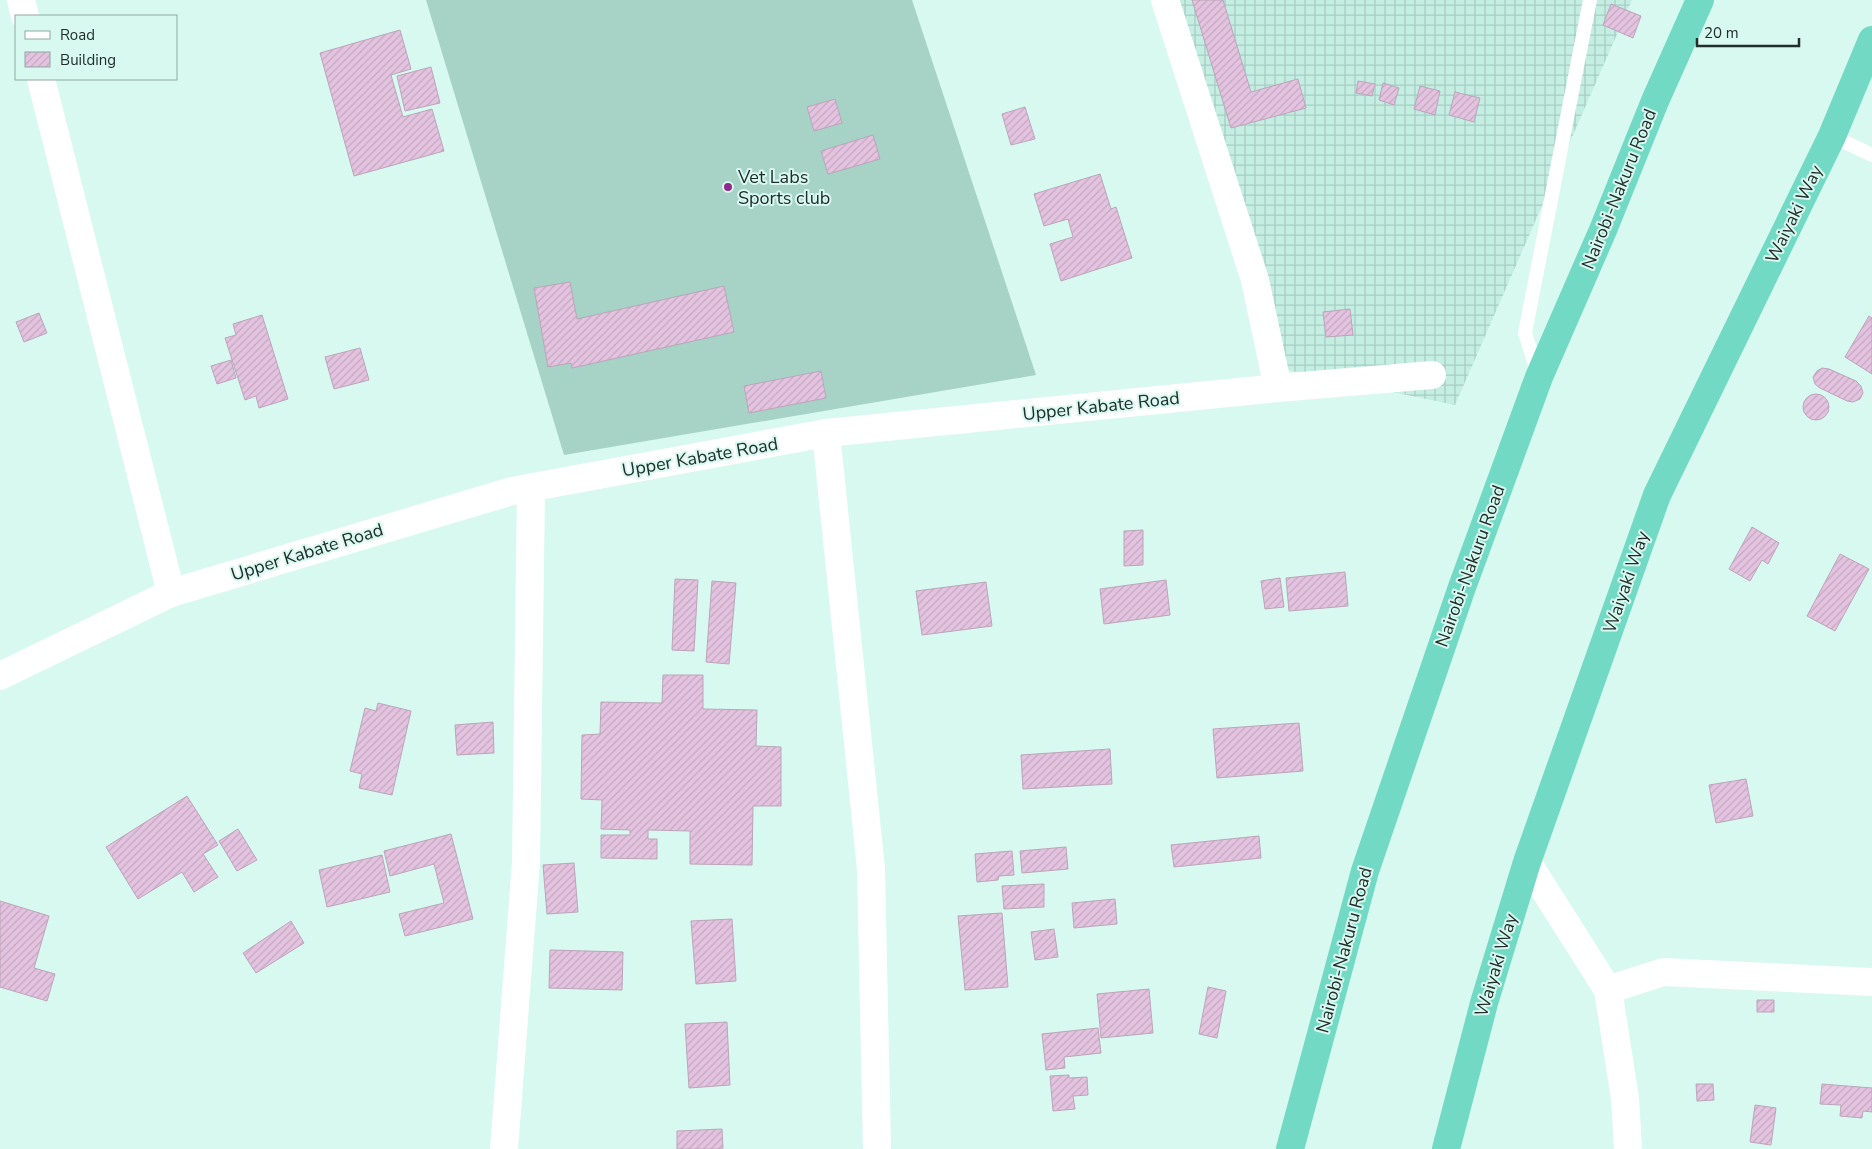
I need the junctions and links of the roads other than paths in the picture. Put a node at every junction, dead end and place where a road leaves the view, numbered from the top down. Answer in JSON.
{"nodes":[{"id":1,"x":21,"y":0,"type":"edge"},
{"id":2,"x":1165,"y":0,"type":"edge"},
{"id":3,"x":1590,"y":0,"type":"edge"},
{"id":4,"x":1700,"y":0,"type":"edge"},
{"id":5,"x":25,"y":15,"type":"edge"},
{"id":6,"x":1872,"y":40,"type":"edge"},
{"id":7,"x":41,"y":80,"type":"edge"},
{"id":8,"x":1832,"y":136,"type":"junction"},
{"id":9,"x":1872,"y":155,"type":"edge"},
{"id":10,"x":1432,"y":375,"type":"dead end"},
{"id":11,"x":1539,"y":377,"type":"junction"},
{"id":12,"x":1278,"y":388,"type":"junction"},
{"id":13,"x":826,"y":434,"type":"junction"},
{"id":14,"x":531,"y":488,"type":"junction"},
{"id":15,"x":172,"y":593,"type":"junction"},
{"id":16,"x":0,"y":676,"type":"edge"},
{"id":17,"x":1528,"y":862,"type":"junction"},
{"id":18,"x":1872,"y":982,"type":"edge"},
{"id":19,"x":1608,"y":990,"type":"junction"},
{"id":20,"x":504,"y":1149,"type":"edge"},
{"id":21,"x":877,"y":1149,"type":"edge"},
{"id":22,"x":1290,"y":1149,"type":"edge"},
{"id":23,"x":1446,"y":1149,"type":"edge"},
{"id":24,"x":1628,"y":1149,"type":"edge"}],
"edges":[{"from":1,"to":5,"type":"street"},
{"from":2,"to":12,"type":"street"},
{"from":3,"to":11,"type":"lane"},
{"from":4,"to":11,"type":"highway","name":"Nairobi-Nakuru Road"},
{"from":6,"to":8,"type":"highway","name":"Waiyaki Way"},
{"from":7,"to":15,"type":"street"},
{"from":8,"to":9,"type":"lane"},
{"from":8,"to":17,"type":"highway","name":"Waiyaki Way"},
{"from":10,"to":12,"type":"street","name":"Upper Kabate Road"},
{"from":11,"to":22,"type":"highway","name":"Nairobi-Nakuru Road"},
{"from":12,"to":13,"type":"street","name":"Upper Kabate Road"},
{"from":13,"to":14,"type":"street","name":"Upper Kabate Road"},
{"from":13,"to":21,"type":"street"},
{"from":14,"to":15,"type":"street","name":"Upper Kabate Road"},
{"from":14,"to":20,"type":"street"},
{"from":15,"to":16,"type":"street","name":"Upper Kabate Road"},
{"from":17,"to":19,"type":"street"},
{"from":17,"to":23,"type":"highway","name":"Waiyaki Way"},
{"from":18,"to":19,"type":"street"},
{"from":19,"to":24,"type":"street"}]}
